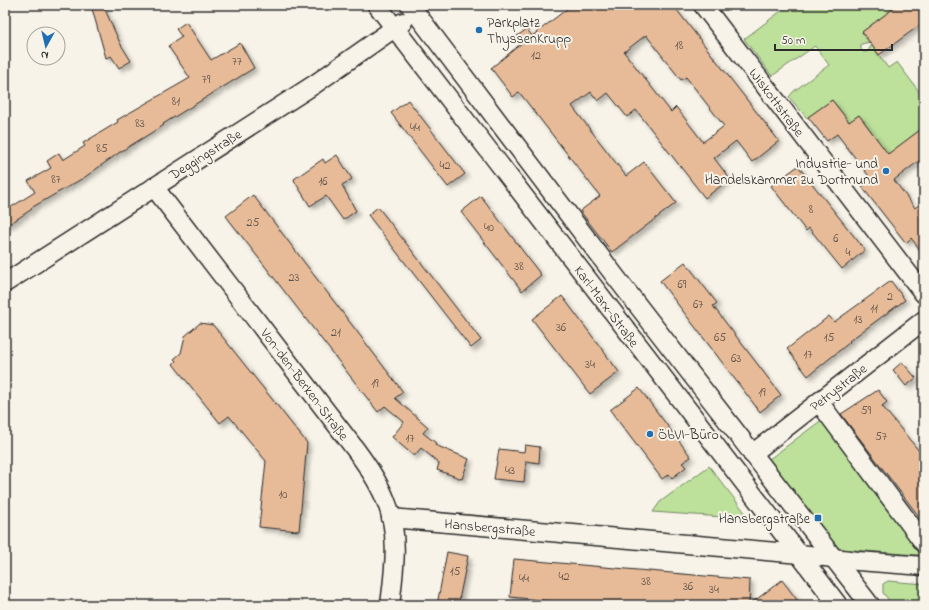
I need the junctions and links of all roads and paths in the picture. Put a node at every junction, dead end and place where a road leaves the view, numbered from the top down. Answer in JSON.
{"nodes":[{"id":1,"x":377,"y":5,"type":"edge"},
{"id":2,"x":703,"y":5,"type":"edge"},
{"id":3,"x":410,"y":15,"type":"edge"},
{"id":4,"x":154,"y":187,"type":"junction"},
{"id":5,"x":5,"y":282,"type":"edge"},
{"id":6,"x":924,"y":294,"type":"edge"},
{"id":7,"x":924,"y":320,"type":"edge"},
{"id":8,"x":819,"y":402,"type":"junction"},
{"id":9,"x":752,"y":454,"type":"junction"},
{"id":10,"x":391,"y":518,"type":"junction"},
{"id":11,"x":924,"y":543,"type":"edge"},
{"id":12,"x":800,"y":554,"type":"junction"},
{"id":13,"x":833,"y":558,"type":"junction"},
{"id":14,"x":924,"y":566,"type":"edge"},
{"id":15,"x":390,"y":605,"type":"edge"},
{"id":16,"x":838,"y":605,"type":"edge"},
{"id":17,"x":870,"y":605,"type":"edge"}],
"edges":[{"from":1,"to":3,"type":"street","name":"Karl-Marx-Straße"},
{"from":2,"to":6,"type":"street","name":"Wiskottstraße"},
{"from":3,"to":4,"type":"street","name":"Deggingstraße"},
{"from":3,"to":9,"type":"street","name":"Karl-Marx-Straße"},
{"from":3,"to":12,"type":"street","name":"Karl-Marx-Straße"},
{"from":4,"to":5,"type":"street","name":"Deggingstraße"},
{"from":4,"to":10,"type":"street","name":"Von-den-Berken-Straße"},
{"from":7,"to":8,"type":"street","name":"Petrystraße"},
{"from":8,"to":9,"type":"street","name":"Petrystraße"},
{"from":8,"to":11,"type":"street"},
{"from":9,"to":13,"type":"street","name":"Karl-Marx-Straße"},
{"from":10,"to":12,"type":"street","name":"Hansbergstraße"},
{"from":10,"to":15,"type":"street","name":"Von-den-Berken-Straße"},
{"from":12,"to":13,"type":"street","name":"Hansbergstraße"},
{"from":12,"to":16,"type":"street","name":"Karl-Marx-Straße"},
{"from":13,"to":14,"type":"street","name":"Hansbergstraße"},
{"from":13,"to":17,"type":"street","name":"Karl-Marx-Straße"}]}
